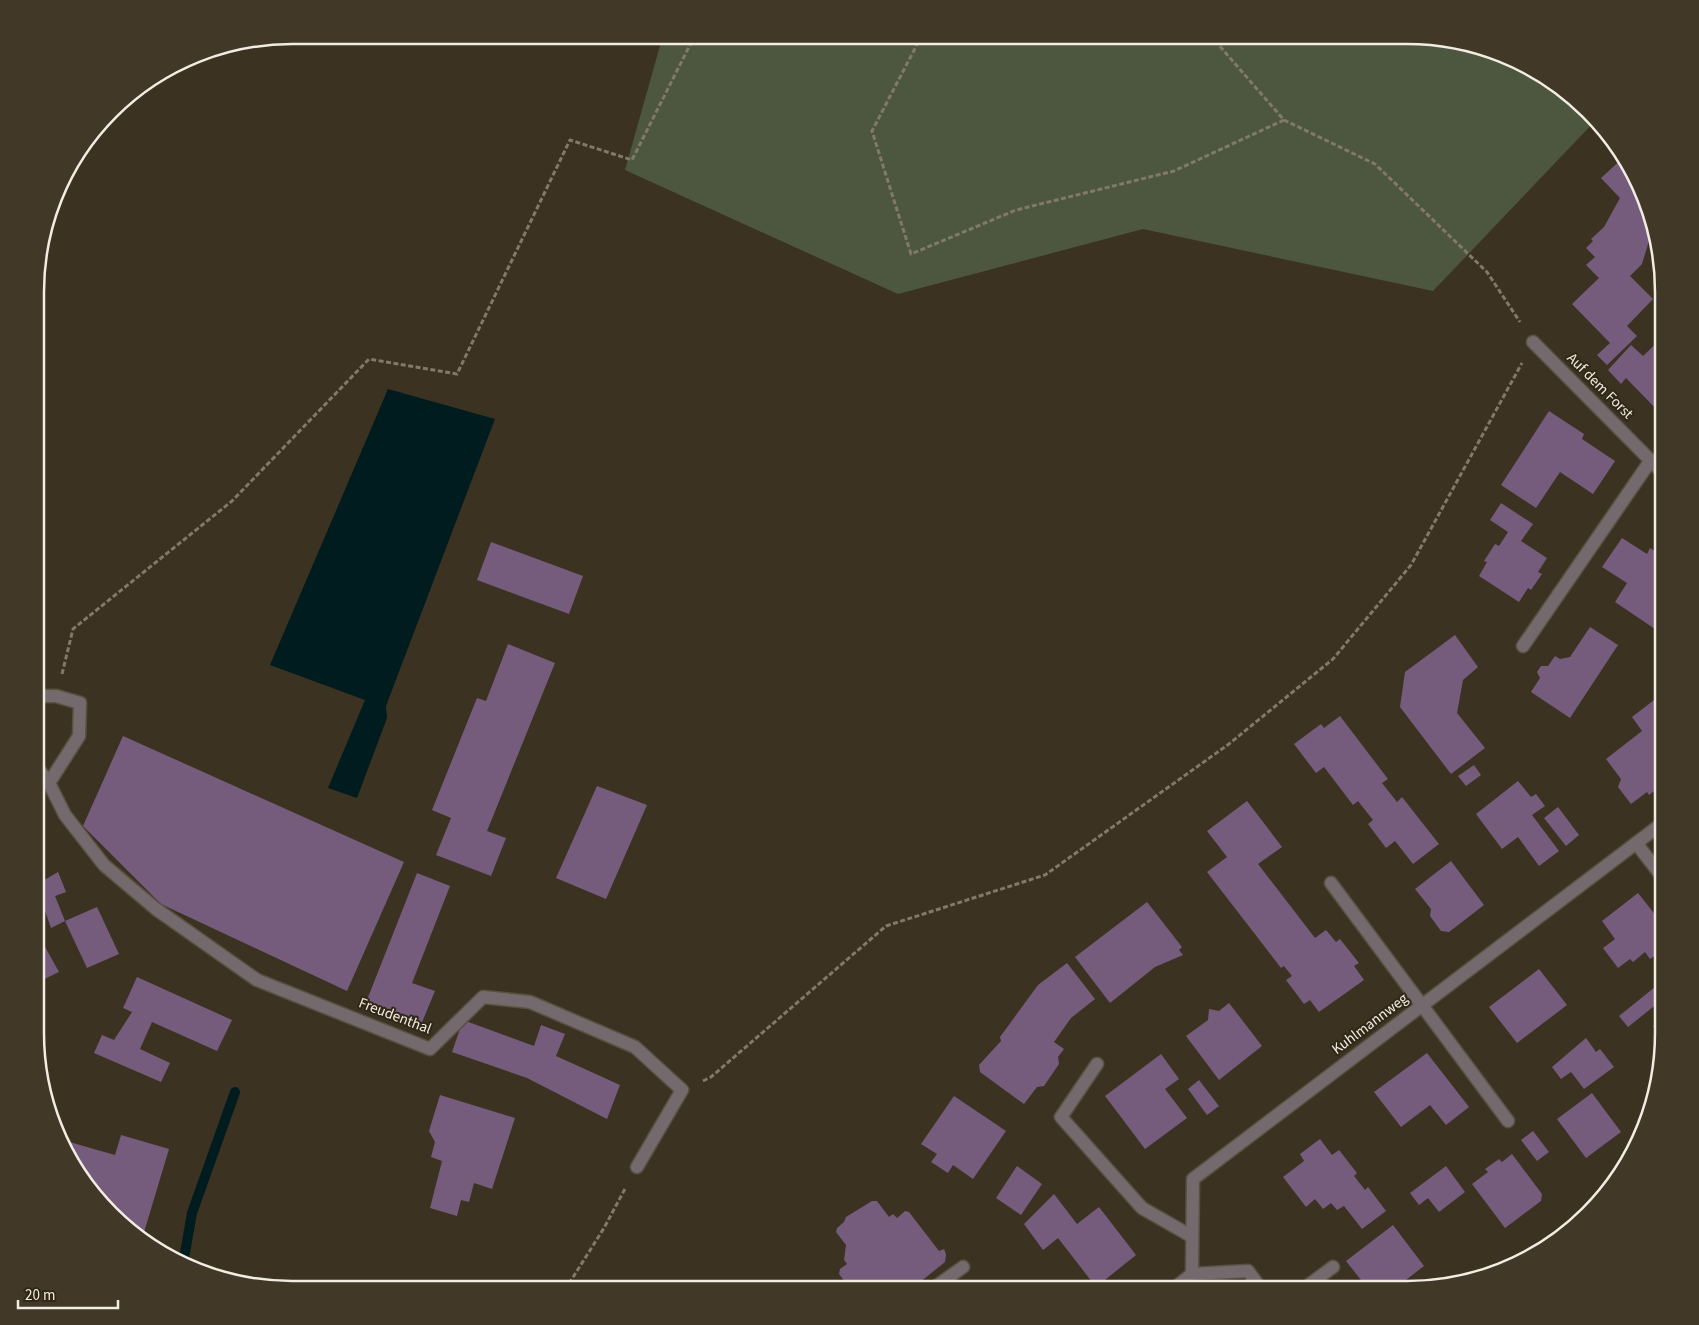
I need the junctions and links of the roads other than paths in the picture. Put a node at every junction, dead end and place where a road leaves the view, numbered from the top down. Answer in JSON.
{"nodes":[{"id":1,"x":1534,"y":342,"type":"road end"},
{"id":2,"x":1651,"y":460,"type":"junction"},
{"id":3,"x":1655,"y":464,"type":"edge"},
{"id":4,"x":1523,"y":646,"type":"dead end"},
{"id":5,"x":44,"y":696,"type":"edge"},
{"id":6,"x":44,"y":776,"type":"edge"},
{"id":7,"x":49,"y":783,"type":"junction"},
{"id":8,"x":1655,"y":829,"type":"edge"},
{"id":9,"x":1636,"y":843,"type":"junction"},
{"id":10,"x":1655,"y":867,"type":"edge"},
{"id":11,"x":1331,"y":883,"type":"dead end"},
{"id":12,"x":1422,"y":1005,"type":"junction"},
{"id":13,"x":1097,"y":1064,"type":"dead end"},
{"id":14,"x":1508,"y":1121,"type":"dead end"},
{"id":15,"x":637,"y":1167,"type":"road end"},
{"id":16,"x":1191,"y":1236,"type":"junction"},
{"id":17,"x":963,"y":1266,"type":"dead end"},
{"id":18,"x":1333,"y":1267,"type":"dead end"},
{"id":19,"x":1192,"y":1274,"type":"junction"},
{"id":20,"x":943,"y":1281,"type":"edge"},
{"id":21,"x":1183,"y":1281,"type":"edge"},
{"id":22,"x":1255,"y":1281,"type":"edge"},
{"id":23,"x":1314,"y":1281,"type":"edge"}],
"edges":[{"from":1,"to":2,"type":"street","name":"Auf dem Forst"},
{"from":2,"to":3,"type":"street","name":"Auf dem Forst"},
{"from":2,"to":4,"type":"street"},
{"from":5,"to":7,"type":"street"},
{"from":6,"to":7,"type":"street","name":"Freudenthal"},
{"from":7,"to":15,"type":"street","name":"Freudenthal"},
{"from":8,"to":9,"type":"street","name":"Kuhlmannweg"},
{"from":9,"to":10,"type":"street"},
{"from":9,"to":12,"type":"street","name":"Kuhlmannweg"},
{"from":11,"to":12,"type":"street"},
{"from":12,"to":14,"type":"street"},
{"from":12,"to":16,"type":"street","name":"Kuhlmannweg"},
{"from":13,"to":16,"type":"street"},
{"from":16,"to":19,"type":"street","name":"Kuhlmannweg"},
{"from":17,"to":20,"type":"street"},
{"from":18,"to":23,"type":"street"},
{"from":19,"to":21,"type":"street"},
{"from":19,"to":22,"type":"street"}]}
